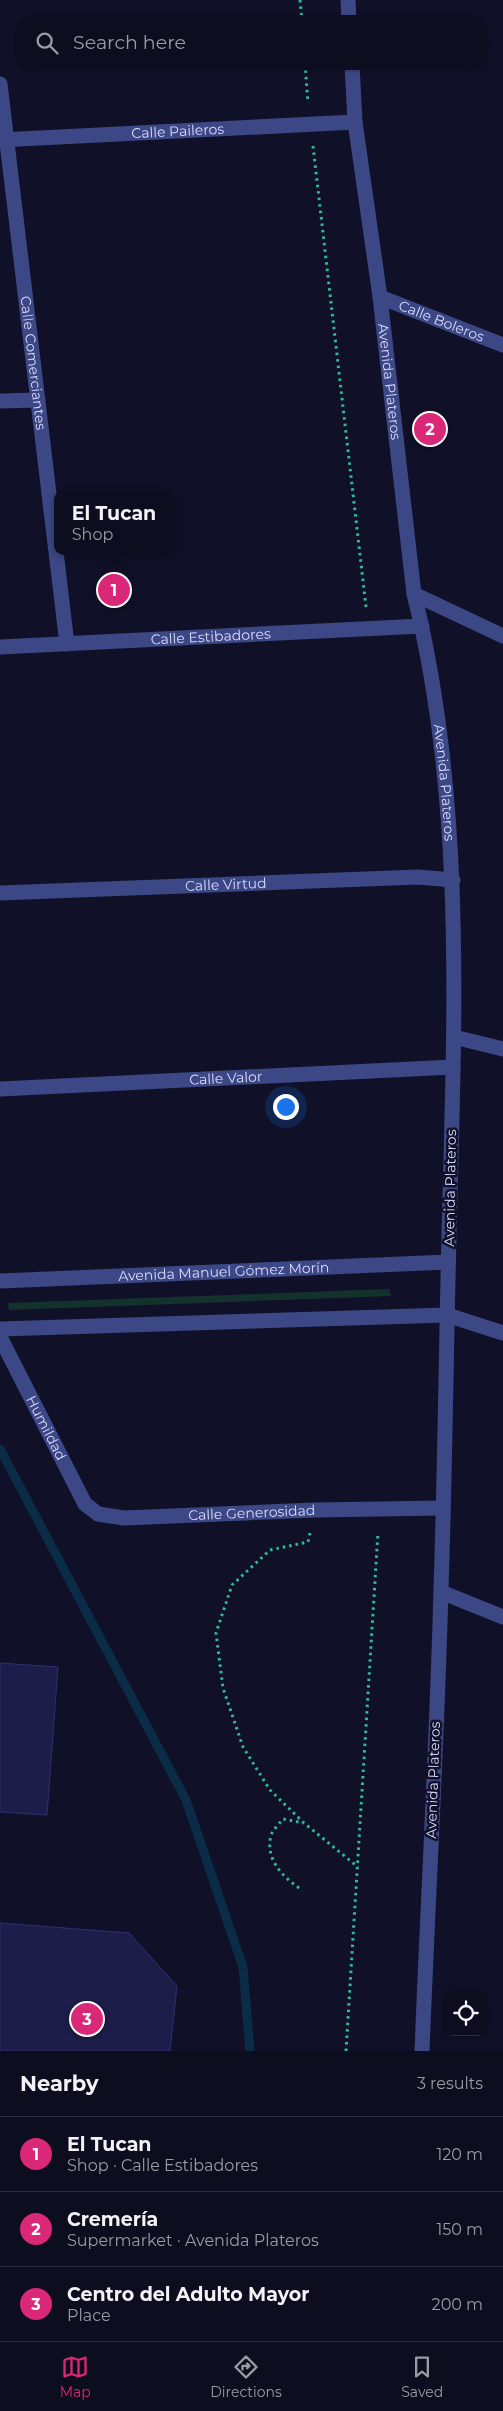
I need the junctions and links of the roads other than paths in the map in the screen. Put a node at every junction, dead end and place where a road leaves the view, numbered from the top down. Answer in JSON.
{"nodes":[{"id":1,"x":348,"y":0,"type":"edge"},
{"id":2,"x":349,"y":15,"type":"edge"},
{"id":3,"x":352,"y":70,"type":"edge"},
{"id":4,"x":0,"y":84,"type":"edge"},
{"id":5,"x":355,"y":122,"type":"junction"},
{"id":6,"x":3,"y":140,"type":"edge"},
{"id":7,"x":380,"y":297,"type":"junction"},
{"id":8,"x":503,"y":345,"type":"edge"},
{"id":9,"x":38,"y":400,"type":"junction"},
{"id":10,"x":0,"y":401,"type":"edge"},
{"id":11,"x":54,"y":535,"type":"edge"},
{"id":12,"x":56,"y":555,"type":"edge"},
{"id":13,"x":414,"y":594,"type":"junction"},
{"id":14,"x":422,"y":626,"type":"junction"},
{"id":15,"x":503,"y":636,"type":"edge"},
{"id":16,"x":67,"y":644,"type":"junction"},
{"id":17,"x":0,"y":647,"type":"edge"},
{"id":18,"x":453,"y":880,"type":"junction"},
{"id":19,"x":0,"y":893,"type":"edge"},
{"id":20,"x":454,"y":1037,"type":"junction"},
{"id":21,"x":503,"y":1049,"type":"edge"},
{"id":22,"x":453,"y":1068,"type":"junction"},
{"id":23,"x":0,"y":1089,"type":"edge"},
{"id":24,"x":448,"y":1262,"type":"junction"},
{"id":25,"x":0,"y":1281,"type":"edge"},
{"id":26,"x":447,"y":1315,"type":"junction"},
{"id":27,"x":0,"y":1329,"type":"edge"},
{"id":28,"x":503,"y":1333,"type":"edge"},
{"id":29,"x":0,"y":1337,"type":"edge"},
{"id":30,"x":443,"y":1508,"type":"junction"},
{"id":31,"x":98,"y":1514,"type":"joint"},
{"id":32,"x":441,"y":1592,"type":"junction"},
{"id":33,"x":503,"y":1617,"type":"edge"},
{"id":34,"x":422,"y":2051,"type":"edge"}],
"edges":[{"from":1,"to":2,"type":"street"},
{"from":3,"to":5,"type":"street","name":"Avenida Plateros"},
{"from":4,"to":6,"type":"street","name":"Calle Comerciantes"},
{"from":5,"to":6,"type":"street","name":"Calle Paileros"},
{"from":5,"to":7,"type":"street","name":"Avenida Plateros"},
{"from":6,"to":9,"type":"street","name":"Calle Comerciantes"},
{"from":7,"to":8,"type":"street","name":"Calle Boleros"},
{"from":7,"to":13,"type":"street","name":"Avenida Plateros"},
{"from":9,"to":10,"type":"street"},
{"from":9,"to":11,"type":"street","name":"Calle Comerciantes"},
{"from":12,"to":16,"type":"street","name":"Calle Comerciantes"},
{"from":13,"to":14,"type":"street","name":"Avenida Plateros"},
{"from":13,"to":15,"type":"street"},
{"from":14,"to":16,"type":"street","name":"Calle Estibadores"},
{"from":14,"to":18,"type":"street","name":"Avenida Plateros"},
{"from":16,"to":17,"type":"street","name":"Calle Estibadores"},
{"from":18,"to":19,"type":"street","name":"Calle Virtud"},
{"from":18,"to":20,"type":"street","name":"Avenida Plateros"},
{"from":20,"to":21,"type":"street"},
{"from":20,"to":22,"type":"street","name":"Avenida Plateros"},
{"from":22,"to":23,"type":"street","name":"Calle Valor"},
{"from":22,"to":24,"type":"street","name":"Avenida Plateros"},
{"from":24,"to":25,"type":"street","name":"Avenida Manuel Gómez Morín"},
{"from":24,"to":26,"type":"street","name":"Avenida Plateros"},
{"from":26,"to":27,"type":"street"},
{"from":26,"to":28,"type":"street"},
{"from":26,"to":30,"type":"street","name":"Avenida Plateros"},
{"from":29,"to":31,"type":"street","name":"Humildad"},
{"from":30,"to":31,"type":"street","name":"Calle Generosidad"},
{"from":30,"to":32,"type":"street","name":"Avenida Plateros"},
{"from":32,"to":33,"type":"street"},
{"from":32,"to":34,"type":"street","name":"Avenida Plateros"}]}
